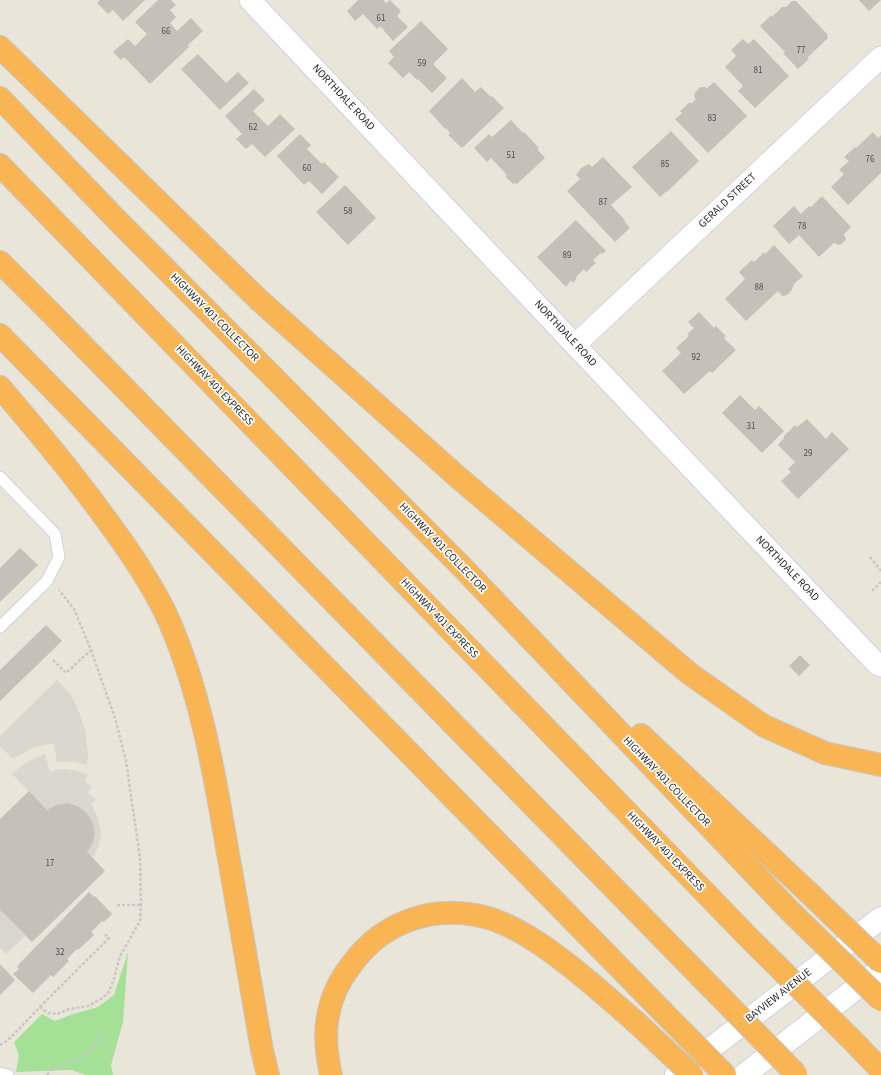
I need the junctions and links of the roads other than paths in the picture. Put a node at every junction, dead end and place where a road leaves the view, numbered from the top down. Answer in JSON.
{"nodes":[{"id":1,"x":250,"y":0,"type":"edge"},
{"id":2,"x":0,"y":47,"type":"edge"},
{"id":3,"x":881,"y":57,"type":"edge"},
{"id":4,"x":0,"y":98,"type":"edge"},
{"id":5,"x":0,"y":166,"type":"edge"},
{"id":6,"x":0,"y":262,"type":"edge"},
{"id":7,"x":0,"y":335,"type":"edge"},
{"id":8,"x":575,"y":345,"type":"junction"},
{"id":9,"x":0,"y":387,"type":"edge"},
{"id":10,"x":0,"y":477,"type":"edge"},
{"id":11,"x":462,"y":567,"type":"junction"},
{"id":12,"x":0,"y":627,"type":"edge"},
{"id":13,"x":881,"y":666,"type":"edge"},
{"id":14,"x":881,"y":765,"type":"edge"},
{"id":15,"x":881,"y":918,"type":"edge"},
{"id":16,"x":881,"y":962,"type":"edge"},
{"id":17,"x":881,"y":969,"type":"edge"},
{"id":18,"x":881,"y":1000,"type":"edge"},
{"id":19,"x":881,"y":1070,"type":"edge"},
{"id":20,"x":0,"y":1073,"type":"edge"},
{"id":21,"x":8,"y":1075,"type":"edge"},
{"id":22,"x":268,"y":1075,"type":"edge"},
{"id":23,"x":332,"y":1075,"type":"edge"},
{"id":24,"x":676,"y":1075,"type":"edge"},
{"id":25,"x":692,"y":1075,"type":"edge"},
{"id":26,"x":725,"y":1075,"type":"edge"},
{"id":27,"x":744,"y":1075,"type":"edge"},
{"id":28,"x":797,"y":1075,"type":"edge"}],
"edges":[{"from":1,"to":8,"type":"street","name":"NORTHDALE ROAD"},
{"from":2,"to":14,"type":"highway"},
{"from":3,"to":8,"type":"street","name":"GERALD STREET"},
{"from":4,"to":11,"type":"highway","name":"HIGHWAY 401 COLLECTOR"},
{"from":5,"to":19,"type":"highway","name":"HIGHWAY 401 EXPRESS","bridge":true},
{"from":6,"to":28,"type":"highway","bridge":true},
{"from":7,"to":26,"type":"highway","bridge":true},
{"from":8,"to":13,"type":"street","name":"NORTHDALE ROAD"},
{"from":9,"to":22,"type":"highway"},
{"from":10,"to":12,"type":"lane"},
{"from":11,"to":16,"type":"highway","bridge":true},
{"from":11,"to":18,"type":"highway","name":"HIGHWAY 401 COLLECTOR","bridge":true},
{"from":15,"to":24,"type":"main road","name":"BAYVIEW AVENUE"},
{"from":17,"to":27,"type":"main road"},
{"from":20,"to":21,"type":"lane"},
{"from":23,"to":25,"type":"highway","bridge":true}]}
